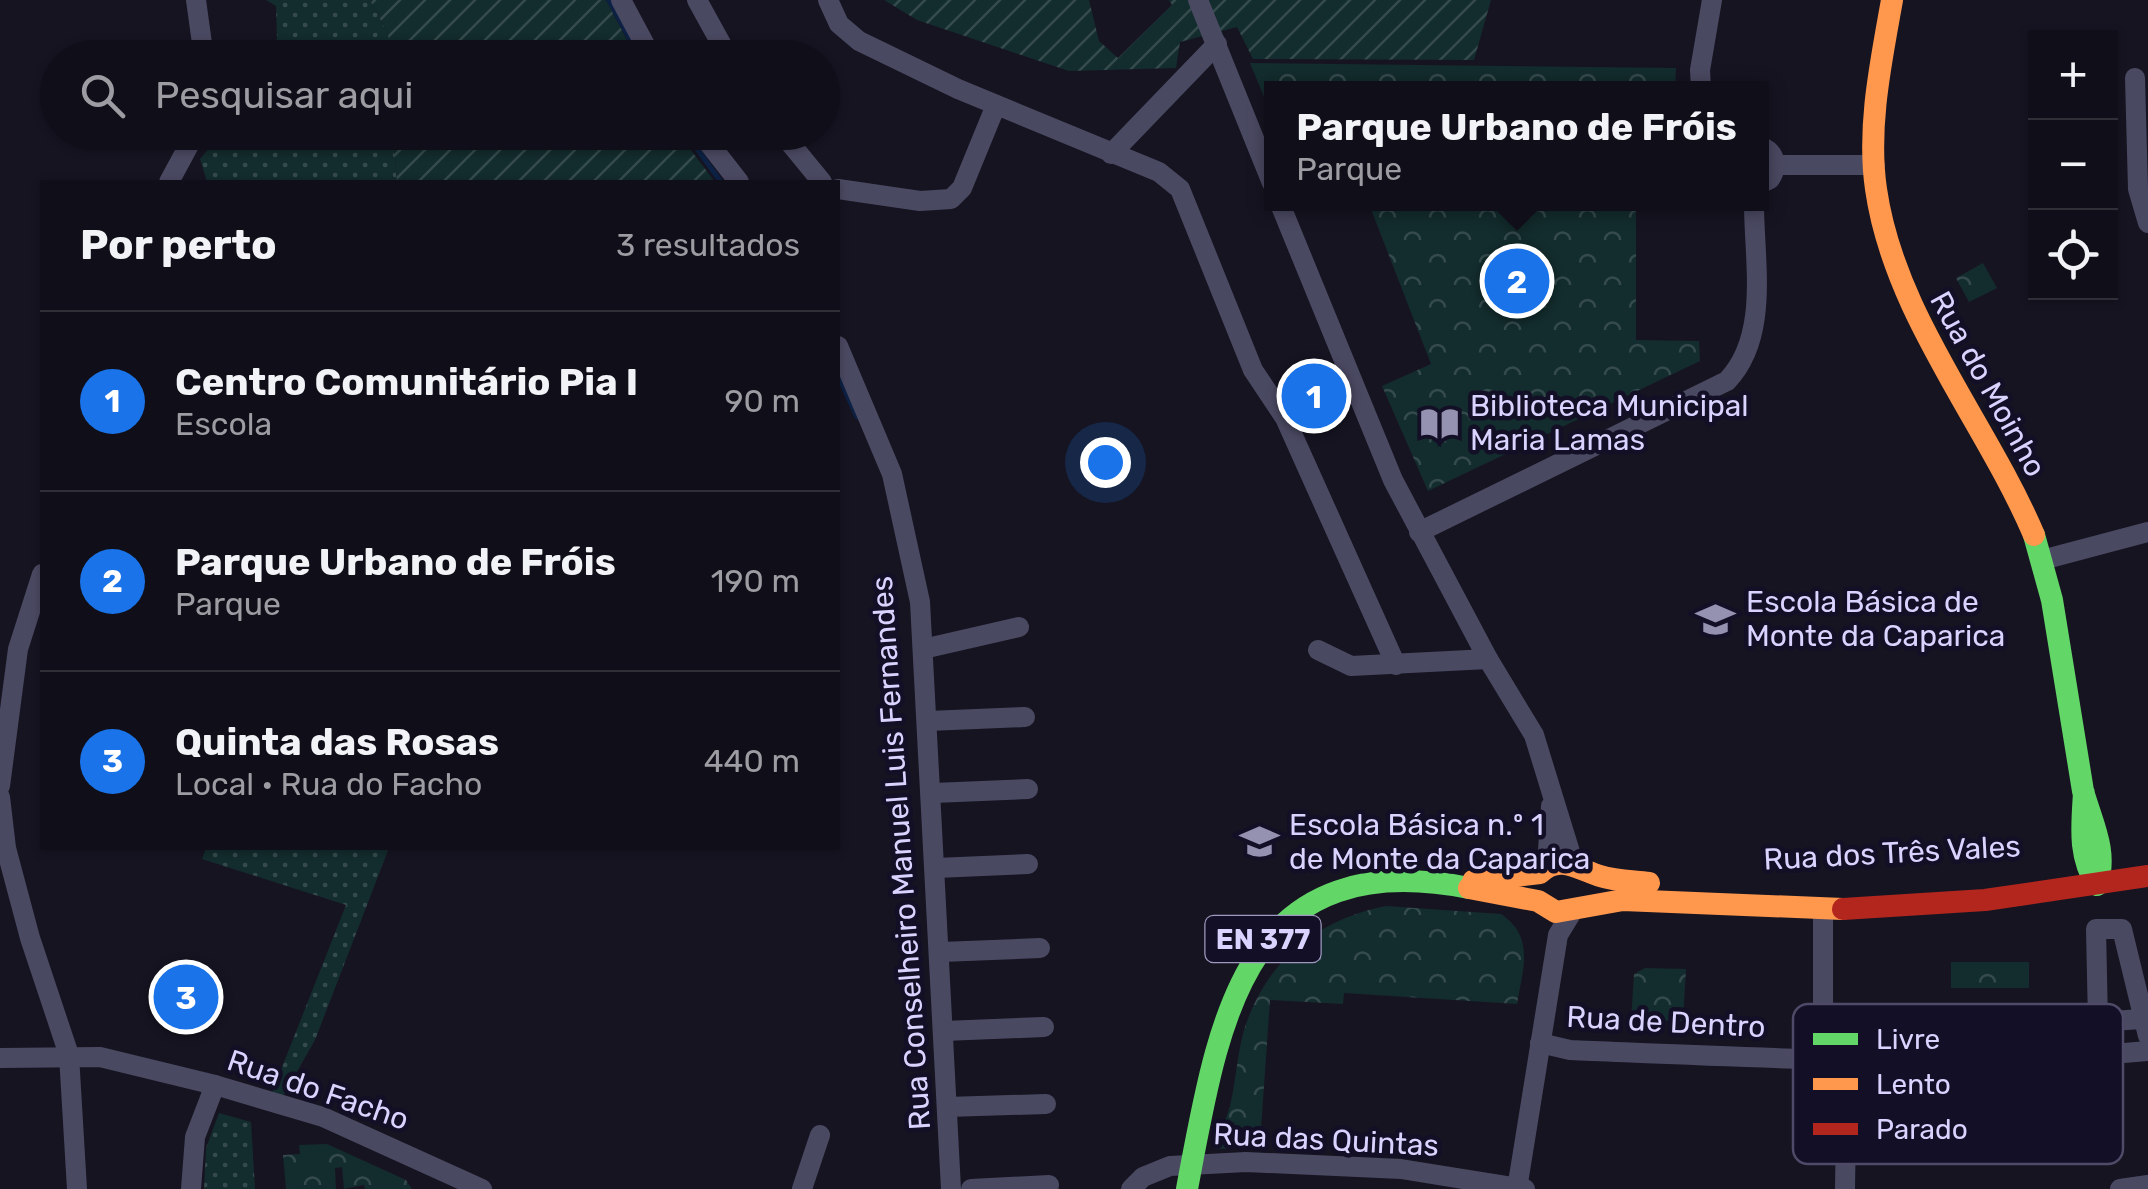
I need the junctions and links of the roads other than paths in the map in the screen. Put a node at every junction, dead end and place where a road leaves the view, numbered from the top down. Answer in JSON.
{"nodes":[{"id":1,"x":196,"y":0,"type":"edge"},
{"id":2,"x":621,"y":0,"type":"edge"},
{"id":3,"x":697,"y":0,"type":"edge"},
{"id":4,"x":828,"y":0,"type":"edge"},
{"id":5,"x":1198,"y":0,"type":"edge"},
{"id":6,"x":1712,"y":0,"type":"edge"},
{"id":7,"x":1892,"y":0,"type":"edge"},
{"id":8,"x":202,"y":40,"type":"edge"},
{"id":9,"x":642,"y":40,"type":"edge"},
{"id":10,"x":720,"y":40,"type":"edge"},
{"id":11,"x":1217,"y":44,"type":"junction"},
{"id":12,"x":2136,"y":78,"type":"dead end"},
{"id":13,"x":1701,"y":81,"type":"edge"},
{"id":14,"x":996,"y":105,"type":"junction"},
{"id":15,"x":186,"y":150,"type":"edge"},
{"id":16,"x":714,"y":150,"type":"edge"},
{"id":17,"x":796,"y":150,"type":"edge"},
{"id":18,"x":1769,"y":153,"type":"edge"},
{"id":19,"x":1111,"y":154,"type":"junction"},
{"id":20,"x":1264,"y":162,"type":"edge"},
{"id":21,"x":1775,"y":165,"type":"junction"},
{"id":22,"x":1875,"y":165,"type":"junction"},
{"id":23,"x":170,"y":180,"type":"edge"},
{"id":24,"x":737,"y":180,"type":"edge"},
{"id":25,"x":820,"y":180,"type":"edge"},
{"id":26,"x":1769,"y":180,"type":"edge"},
{"id":27,"x":840,"y":189,"type":"edge"},
{"id":28,"x":1283,"y":211,"type":"edge"},
{"id":29,"x":1754,"y":211,"type":"edge"},
{"id":30,"x":2148,"y":223,"type":"edge"},
{"id":31,"x":840,"y":351,"type":"edge"},
{"id":32,"x":1419,"y":532,"type":"junction"},
{"id":33,"x":2148,"y":532,"type":"edge"},
{"id":34,"x":2042,"y":560,"type":"junction"},
{"id":35,"x":40,"y":578,"type":"edge"},
{"id":36,"x":1019,"y":627,"type":"dead end"},
{"id":37,"x":9,"y":648,"type":"edge"},
{"id":38,"x":923,"y":649,"type":"junction"},
{"id":39,"x":1318,"y":650,"type":"dead end"},
{"id":40,"x":1488,"y":659,"type":"junction"},
{"id":41,"x":1396,"y":664,"type":"junction"},
{"id":42,"x":1025,"y":717,"type":"dead end"},
{"id":43,"x":928,"y":721,"type":"junction"},
{"id":44,"x":0,"y":786,"type":"edge"},
{"id":45,"x":1028,"y":788,"type":"dead end"},
{"id":46,"x":933,"y":793,"type":"junction"},
{"id":47,"x":1552,"y":794,"type":"junction"},
{"id":48,"x":0,"y":798,"type":"edge"},
{"id":49,"x":2148,"y":860,"type":"edge"},
{"id":50,"x":1028,"y":864,"type":"dead end"},
{"id":51,"x":1577,"y":867,"type":"junction"},
{"id":52,"x":936,"y":868,"type":"junction"},
{"id":53,"x":1543,"y":870,"type":"junction"},
{"id":54,"x":2096,"y":874,"type":"junction"},
{"id":55,"x":2148,"y":876,"type":"edge"},
{"id":56,"x":1455,"y":883,"type":"junction"},
{"id":57,"x":1541,"y":904,"type":"junction"},
{"id":58,"x":1823,"y":909,"type":"junction"},
{"id":59,"x":1576,"y":910,"type":"junction"},
{"id":60,"x":1558,"y":935,"type":"junction"},
{"id":61,"x":1040,"y":948,"type":"dead end"},
{"id":62,"x":941,"y":952,"type":"junction"},
{"id":63,"x":1823,"y":1004,"type":"edge"},
{"id":64,"x":2098,"y":1004,"type":"edge"},
{"id":65,"x":1044,"y":1027,"type":"dead end"},
{"id":66,"x":2144,"y":1028,"type":"edge"},
{"id":67,"x":944,"y":1032,"type":"junction"},
{"id":68,"x":1540,"y":1043,"type":"junction"},
{"id":69,"x":2148,"y":1051,"type":"edge"},
{"id":70,"x":2123,"y":1053,"type":"edge"},
{"id":71,"x":69,"y":1055,"type":"junction"},
{"id":72,"x":0,"y":1058,"type":"edge"},
{"id":73,"x":1793,"y":1059,"type":"edge"},
{"id":74,"x":215,"y":1086,"type":"junction"},
{"id":75,"x":1046,"y":1104,"type":"dead end"},
{"id":76,"x":947,"y":1107,"type":"junction"},
{"id":77,"x":820,"y":1135,"type":"dead end"},
{"id":78,"x":1845,"y":1164,"type":"edge"},
{"id":79,"x":437,"y":1180,"type":"edge"},
{"id":80,"x":1050,"y":1185,"type":"dead end"},
{"id":81,"x":2148,"y":1185,"type":"edge"},
{"id":82,"x":1519,"y":1188,"type":"edge"},
{"id":83,"x":77,"y":1189,"type":"edge"},
{"id":84,"x":191,"y":1189,"type":"edge"},
{"id":85,"x":482,"y":1189,"type":"edge"},
{"id":86,"x":802,"y":1189,"type":"edge"},
{"id":87,"x":951,"y":1189,"type":"edge"},
{"id":88,"x":970,"y":1189,"type":"edge"},
{"id":89,"x":1131,"y":1189,"type":"edge"},
{"id":90,"x":1187,"y":1189,"type":"edge"},
{"id":91,"x":1845,"y":1189,"type":"edge"},
{"id":92,"x":2120,"y":1189,"type":"edge"}],
"edges":[{"from":1,"to":8,"type":"street"},
{"from":2,"to":9,"type":"street"},
{"from":3,"to":10,"type":"street"},
{"from":4,"to":14,"type":"street"},
{"from":5,"to":11,"type":"street"},
{"from":6,"to":13,"type":"street"},
{"from":7,"to":22,"type":"main road","name":"Rua do Moinho"},
{"from":11,"to":19,"type":"street"},
{"from":11,"to":20,"type":"street"},
{"from":12,"to":30,"type":"street"},
{"from":14,"to":19,"type":"street"},
{"from":14,"to":27,"type":"street"},
{"from":15,"to":23,"type":"street"},
{"from":16,"to":24,"type":"street"},
{"from":17,"to":25,"type":"street"},
{"from":18,"to":21,"type":"street"},
{"from":19,"to":41,"type":"street"},
{"from":21,"to":22,"type":"street"},
{"from":21,"to":26,"type":"street"},
{"from":22,"to":34,"type":"main road","name":"Rua do Moinho"},
{"from":28,"to":32,"type":"street"},
{"from":29,"to":32,"type":"street"},
{"from":31,"to":38,"type":"street","name":"Rua Conselheiro Manuel Luis Fernandes"},
{"from":32,"to":40,"type":"street"},
{"from":33,"to":34,"type":"street"},
{"from":34,"to":54,"type":"main road","name":"Rua do Moinho"},
{"from":35,"to":37,"type":"street"},
{"from":36,"to":38,"type":"street"},
{"from":37,"to":44,"type":"street"},
{"from":38,"to":43,"type":"street","name":"Rua Conselheiro Manuel Luis Fernandes"},
{"from":39,"to":41,"type":"street"},
{"from":40,"to":41,"type":"street"},
{"from":40,"to":47,"type":"street"},
{"from":42,"to":43,"type":"street"},
{"from":43,"to":46,"type":"street","name":"Rua Conselheiro Manuel Luis Fernandes"},
{"from":45,"to":46,"type":"street"},
{"from":46,"to":52,"type":"street","name":"Rua Conselheiro Manuel Luis Fernandes"},
{"from":47,"to":51,"type":"street"},
{"from":47,"to":53,"type":"street"},
{"from":48,"to":71,"type":"street"},
{"from":49,"to":54,"type":"main road","name":"Rua dos Três Vales","number":"EN 377"},
{"from":50,"to":52,"type":"street"},
{"from":51,"to":53,"type":"main road","name":"Rua dos Três Vales","number":"EN 377"},
{"from":51,"to":54,"type":"main road","name":"Rua dos Três Vales","number":"EN 377"},
{"from":51,"to":59,"type":"main road"},
{"from":52,"to":62,"type":"street","name":"Rua Conselheiro Manuel Luis Fernandes"},
{"from":53,"to":56,"type":"main road","name":"Rua dos Três Vales","number":"EN 377"},
{"from":53,"to":57,"type":"main road"},
{"from":54,"to":55,"type":"main road","name":"Rua dos Três Vales","number":"EN 377"},
{"from":54,"to":58,"type":"main road","name":"Rua dos Três Vales","number":"EN 377"},
{"from":56,"to":57,"type":"main road","name":"Rua dos Três Vales","number":"EN 377"},
{"from":56,"to":90,"type":"main road","name":"Rua dos Três Vales","number":"EN 377"},
{"from":57,"to":59,"type":"main road","name":"Rua dos Três Vales","number":"EN 377"},
{"from":57,"to":60,"type":"street"},
{"from":58,"to":59,"type":"main road","name":"Rua dos Três Vales","number":"EN 377"},
{"from":58,"to":63,"type":"street"},
{"from":59,"to":60,"type":"street"},
{"from":60,"to":68,"type":"street"},
{"from":61,"to":62,"type":"street"},
{"from":62,"to":67,"type":"street","name":"Rua Conselheiro Manuel Luis Fernandes"},
{"from":64,"to":66,"type":"street"},
{"from":65,"to":67,"type":"street"},
{"from":67,"to":76,"type":"street","name":"Rua Conselheiro Manuel Luis Fernandes"},
{"from":68,"to":73,"type":"street","name":"Rua de Dentro"},
{"from":68,"to":82,"type":"street"},
{"from":69,"to":70,"type":"street","name":"Rua de Dentro"},
{"from":71,"to":72,"type":"street","name":"Rua do Facho"},
{"from":71,"to":74,"type":"street","name":"Rua do Facho"},
{"from":71,"to":83,"type":"street"},
{"from":74,"to":79,"type":"street","name":"Rua do Facho"},
{"from":74,"to":84,"type":"street"},
{"from":75,"to":76,"type":"street"},
{"from":76,"to":87,"type":"street","name":"Rua Conselheiro Manuel Luis Fernandes"},
{"from":77,"to":86,"type":"street"},
{"from":78,"to":91,"type":"street"},
{"from":79,"to":85,"type":"street","name":"Rua do Facho"},
{"from":80,"to":88,"type":"street"},
{"from":81,"to":92,"type":"street"},
{"from":82,"to":89,"type":"street","name":"Rua das Quintas"}]}
